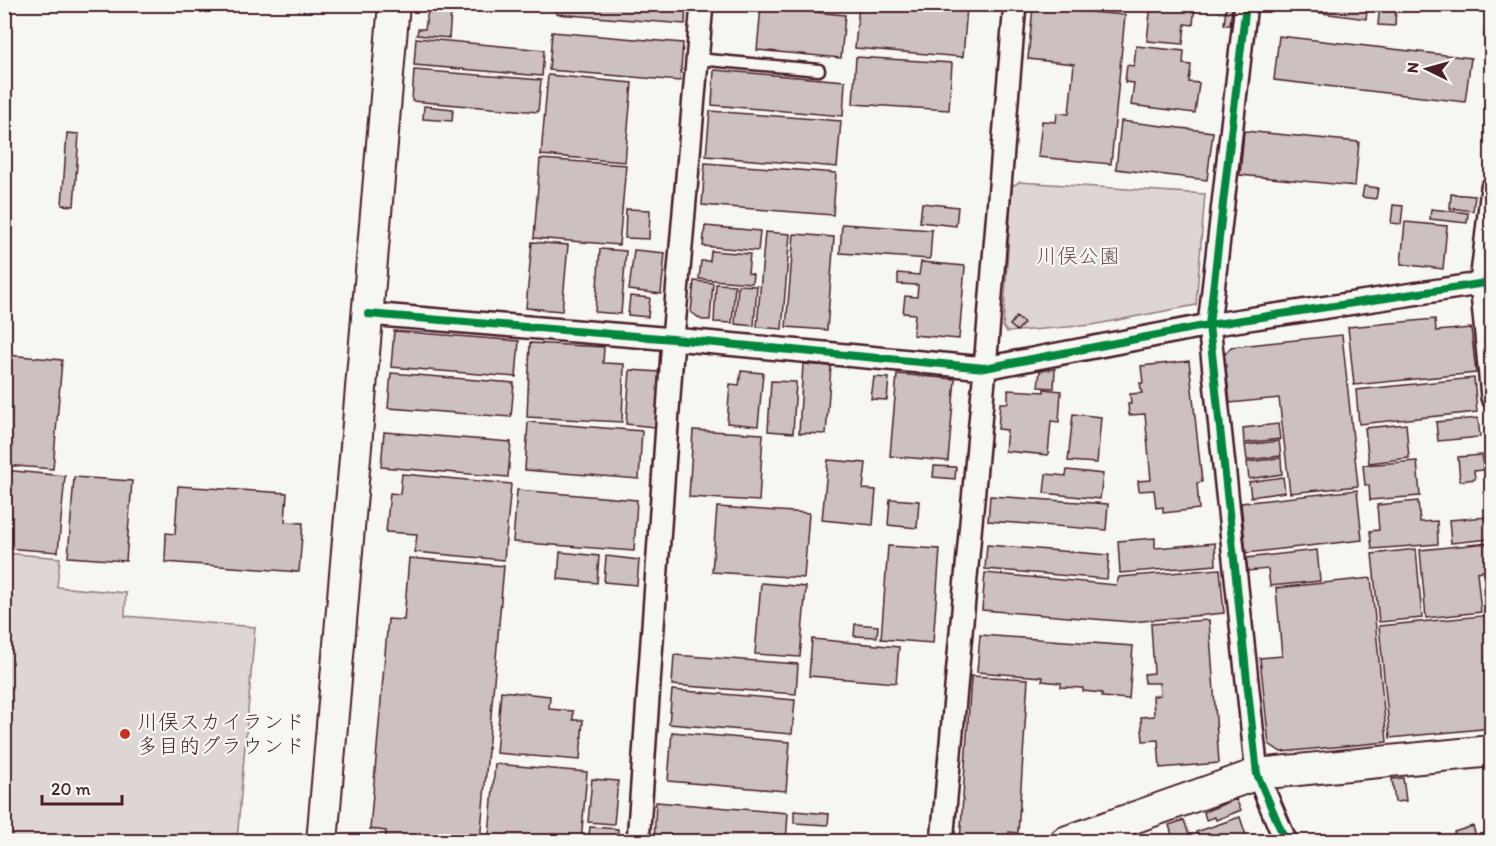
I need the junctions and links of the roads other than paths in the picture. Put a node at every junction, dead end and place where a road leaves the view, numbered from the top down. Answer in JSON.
{"nodes":[{"id":1,"x":394,"y":4,"type":"edge"},
{"id":2,"x":702,"y":4,"type":"edge"},
{"id":3,"x":1015,"y":4,"type":"edge"},
{"id":4,"x":1246,"y":4,"type":"edge"},
{"id":5,"x":697,"y":59,"type":"junction"},
{"id":6,"x":819,"y":70,"type":"dead end"},
{"id":7,"x":1491,"y":188,"type":"edge"},
{"id":8,"x":1486,"y":282,"type":"edge"},
{"id":9,"x":368,"y":314,"type":"junction"},
{"id":10,"x":1209,"y":325,"type":"junction"},
{"id":11,"x":673,"y":339,"type":"junction"},
{"id":12,"x":985,"y":368,"type":"junction"},
{"id":13,"x":1491,"y":397,"type":"edge"},
{"id":14,"x":1491,"y":751,"type":"edge"},
{"id":15,"x":1257,"y":774,"type":"junction"},
{"id":16,"x":322,"y":842,"type":"edge"},
{"id":17,"x":638,"y":842,"type":"edge"},
{"id":18,"x":942,"y":842,"type":"edge"},
{"id":19,"x":1065,"y":842,"type":"edge"},
{"id":20,"x":1286,"y":842,"type":"edge"}],
"edges":[{"from":1,"to":9,"type":"street"},
{"from":2,"to":5,"type":"street"},
{"from":3,"to":12,"type":"street"},
{"from":4,"to":10,"type":"street"},
{"from":5,"to":6,"type":"lane"},
{"from":5,"to":11,"type":"street"},
{"from":7,"to":8,"type":"street"},
{"from":8,"to":10,"type":"street"},
{"from":8,"to":13,"type":"street"},
{"from":9,"to":11,"type":"street"},
{"from":9,"to":16,"type":"street"},
{"from":10,"to":12,"type":"street"},
{"from":10,"to":15,"type":"street"},
{"from":11,"to":12,"type":"street"},
{"from":11,"to":17,"type":"street"},
{"from":12,"to":18,"type":"street"},
{"from":14,"to":15,"type":"street"},
{"from":15,"to":19,"type":"street"},
{"from":15,"to":20,"type":"street"}]}
